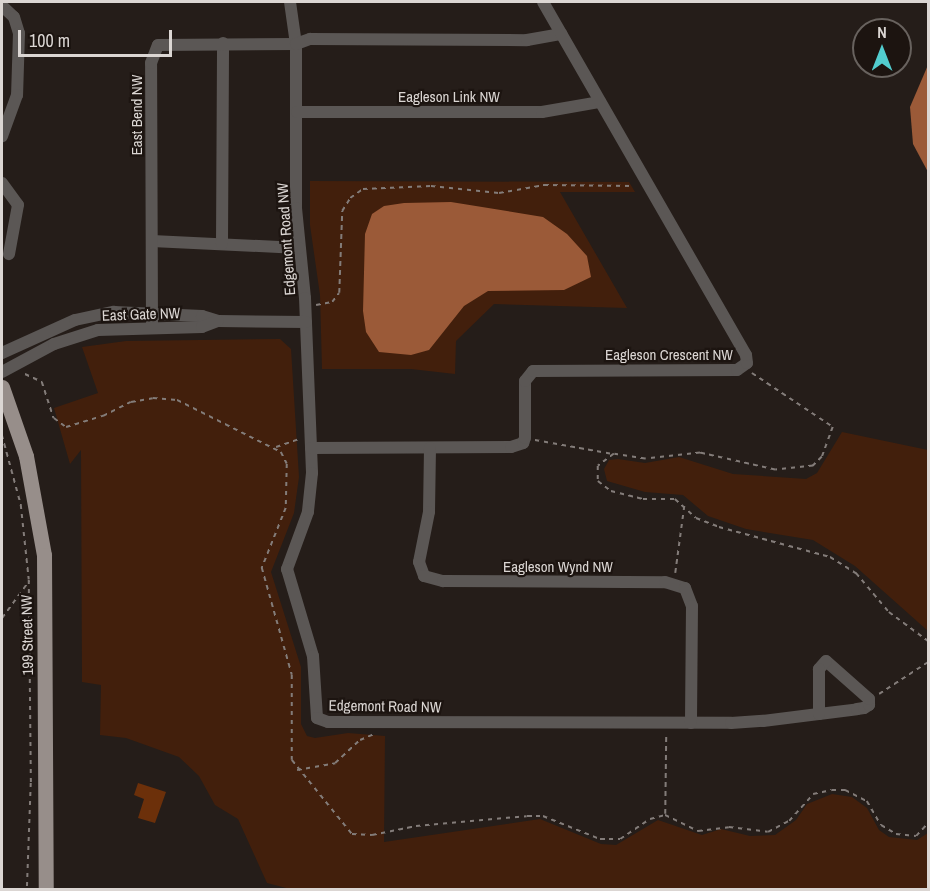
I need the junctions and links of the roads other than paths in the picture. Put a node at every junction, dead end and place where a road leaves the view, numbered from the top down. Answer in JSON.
{"nodes":[{"id":1,"x":290,"y":2,"type":"edge"},
{"id":2,"x":543,"y":2,"type":"edge"},
{"id":3,"x":2,"y":6,"type":"edge"},
{"id":4,"x":561,"y":34,"type":"junction"},
{"id":5,"x":223,"y":43,"type":"junction"},
{"id":6,"x":296,"y":44,"type":"junction"},
{"id":7,"x":600,"y":102,"type":"junction"},
{"id":8,"x":297,"y":112,"type":"junction"},
{"id":9,"x":2,"y":136,"type":"edge"},
{"id":10,"x":2,"y":183,"type":"edge"},
{"id":11,"x":152,"y":241,"type":"junction"},
{"id":12,"x":222,"y":244,"type":"junction"},
{"id":13,"x":299,"y":248,"type":"junction"},
{"id":14,"x":9,"y":254,"type":"dead end"},
{"id":15,"x":152,"y":312,"type":"junction"},
{"id":16,"x":218,"y":321,"type":"junction"},
{"id":17,"x":306,"y":322,"type":"junction"},
{"id":18,"x":152,"y":327,"type":"junction"},
{"id":19,"x":2,"y":353,"type":"edge"},
{"id":20,"x":2,"y":372,"type":"edge"},
{"id":21,"x":2,"y":387,"type":"edge"},
{"id":22,"x":311,"y":444,"type":"junction"},
{"id":23,"x":430,"y":448,"type":"junction"},
{"id":24,"x":819,"y":714,"type":"junction"},
{"id":25,"x":692,"y":723,"type":"junction"},
{"id":26,"x":46,"y":890,"type":"edge"}],
"edges":[{"from":1,"to":6,"type":"street","name":"Edgemont Road NW"},
{"from":2,"to":4,"type":"street","name":"Eagleson Crescent NW"},
{"from":3,"to":9,"type":"street"},
{"from":4,"to":6,"type":"street","name":"East Bend NW"},
{"from":4,"to":7,"type":"street","name":"Eagleson Crescent NW"},
{"from":5,"to":6,"type":"street","name":"East Bend NW"},
{"from":5,"to":11,"type":"street","name":"East Bend NW"},
{"from":5,"to":12,"type":"street"},
{"from":6,"to":8,"type":"street","name":"Edgemont Road NW"},
{"from":7,"to":8,"type":"street","name":"Eagleson Link NW"},
{"from":7,"to":23,"type":"street","name":"Eagleson Crescent NW"},
{"from":8,"to":13,"type":"street","name":"Edgemont Road NW"},
{"from":10,"to":14,"type":"street"},
{"from":11,"to":12,"type":"street"},
{"from":11,"to":15,"type":"street","name":"East Bend NW"},
{"from":12,"to":13,"type":"street"},
{"from":13,"to":17,"type":"street","name":"Edgemont Road NW"},
{"from":15,"to":16,"type":"street","name":"East Gate NW"},
{"from":15,"to":18,"type":"street","name":"East Bend NW"},
{"from":15,"to":19,"type":"street","name":"East Gate NW"},
{"from":16,"to":17,"type":"street","name":"East Gate NW"},
{"from":16,"to":18,"type":"street","name":"East Gate NW"},
{"from":17,"to":22,"type":"street","name":"Edgemont Road NW"},
{"from":18,"to":20,"type":"street","name":"East Gate NW"},
{"from":21,"to":26,"type":"main road","name":"199 Street NW"},
{"from":22,"to":23,"type":"street"},
{"from":22,"to":25,"type":"street","name":"Edgemont Road NW"},
{"from":23,"to":25,"type":"street","name":"Eagleson Wynd NW"},
{"from":24,"to":24,"type":"street","name":"Edgemont Road NW"},
{"from":24,"to":25,"type":"street","name":"Edgemont Road NW"}]}
